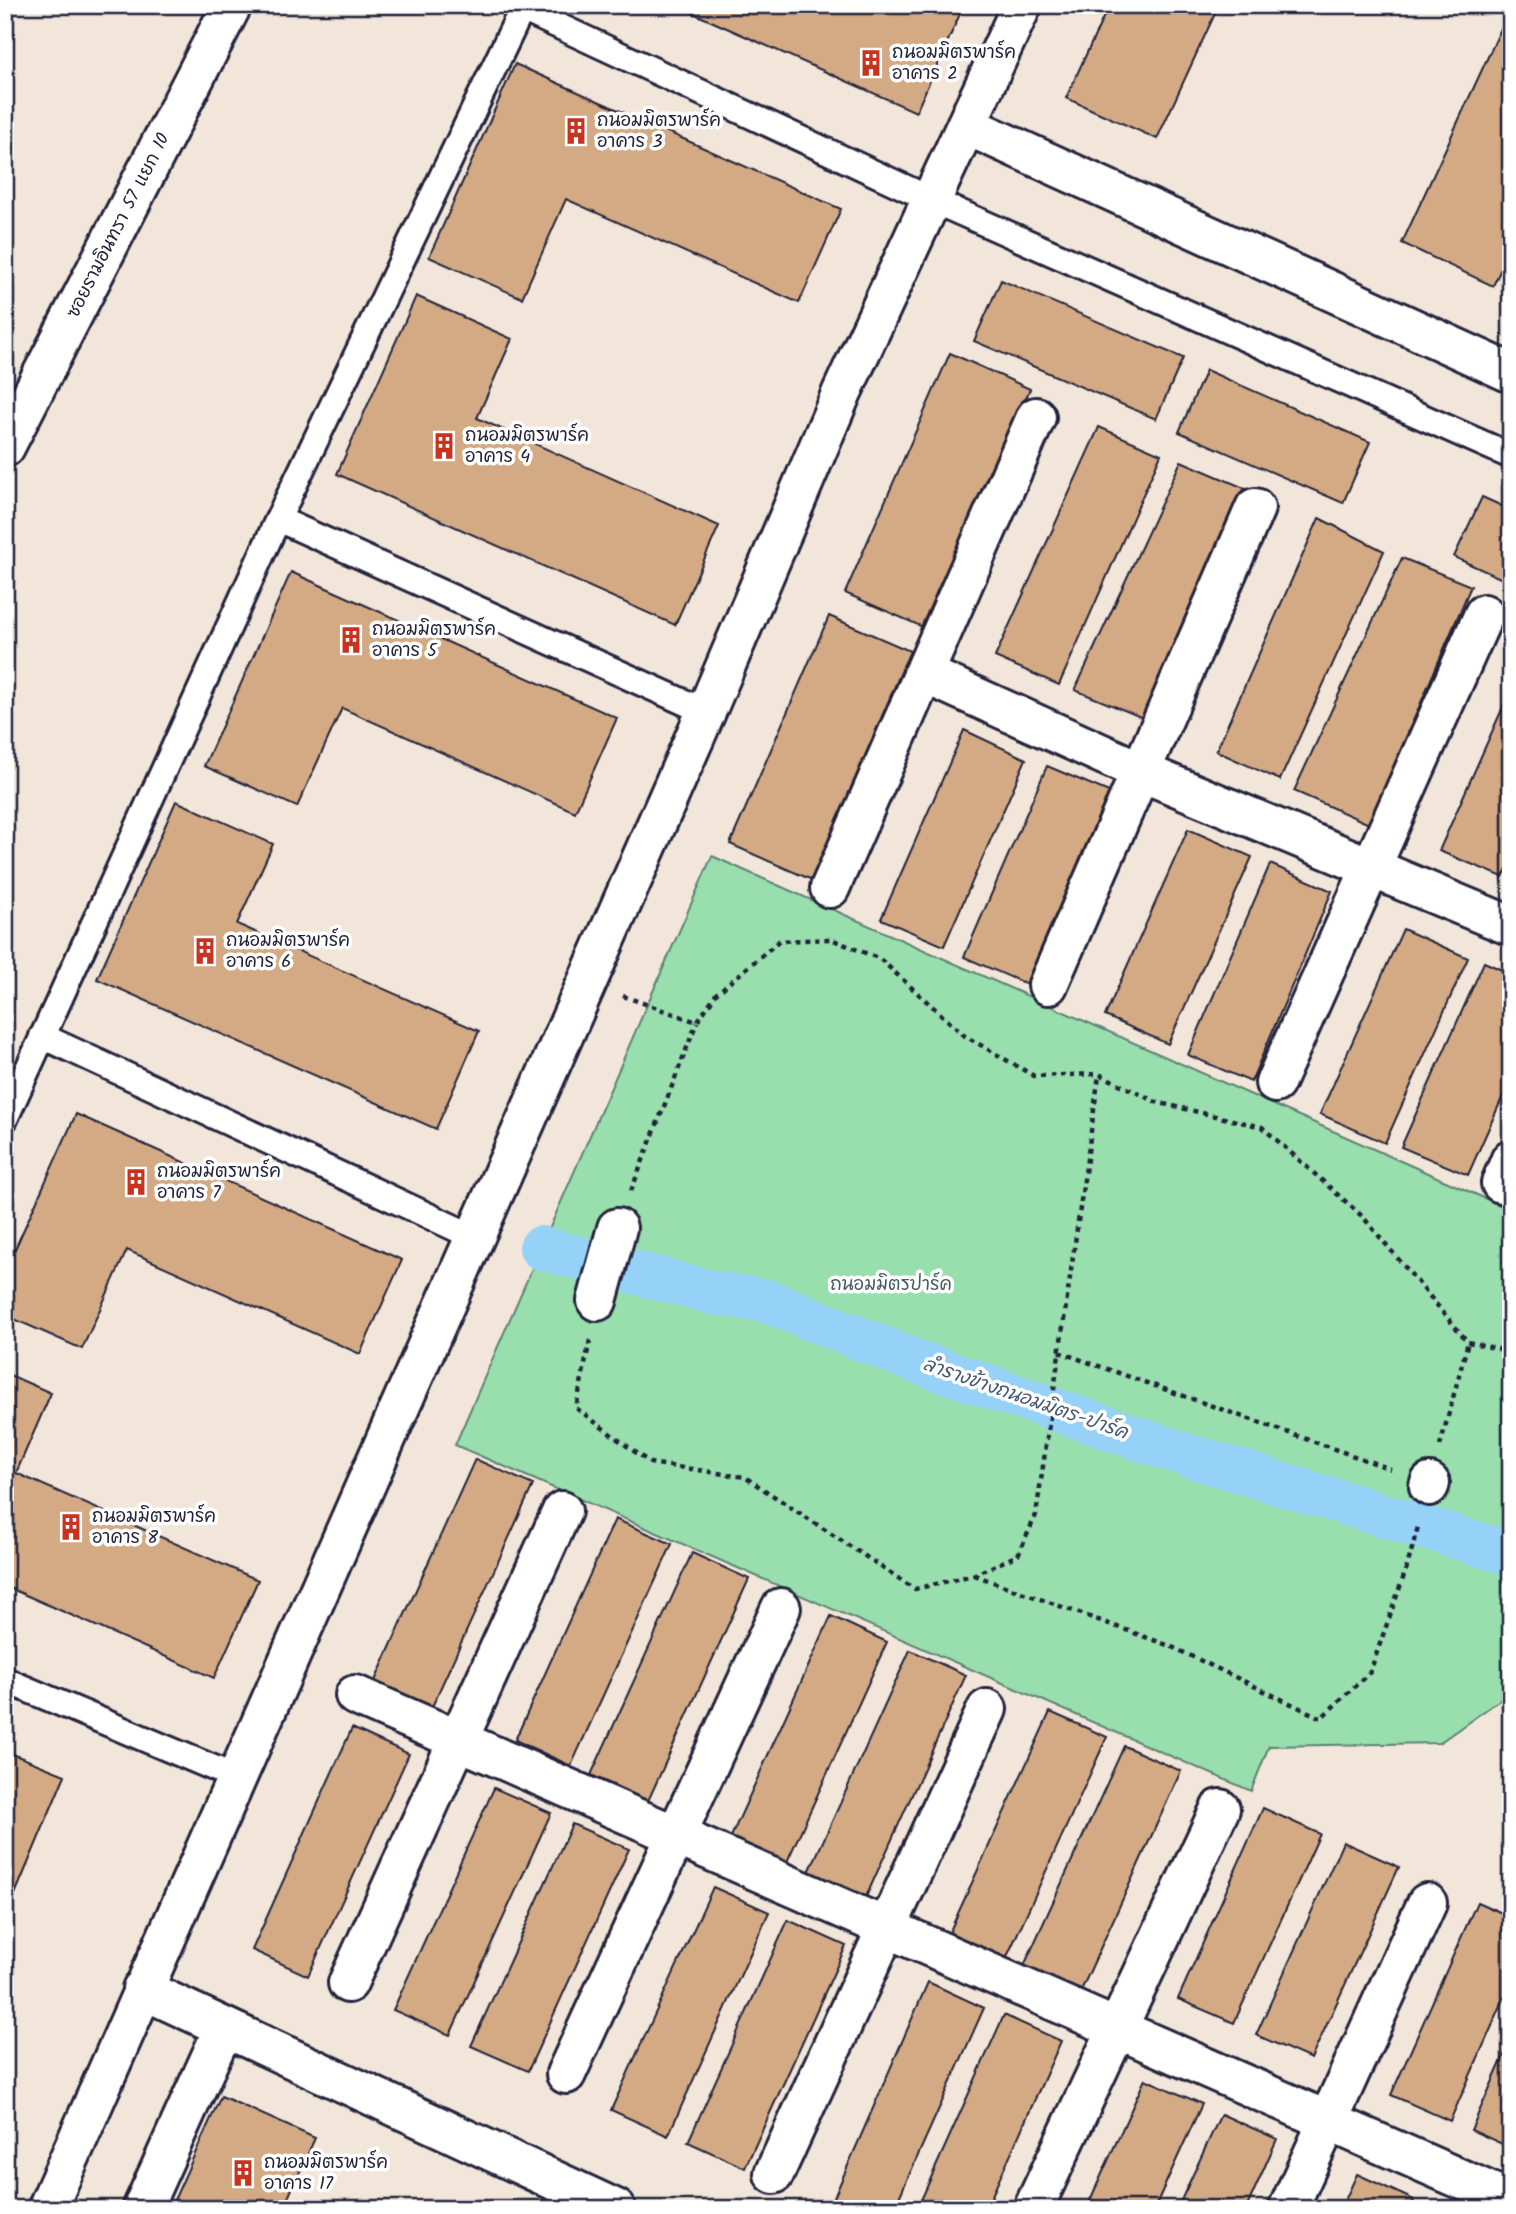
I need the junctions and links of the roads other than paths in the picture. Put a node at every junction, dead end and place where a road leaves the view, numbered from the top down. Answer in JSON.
{"nodes":[{"id":1,"x":232,"y":5,"type":"edge"},
{"id":2,"x":1022,"y":5,"type":"edge"},
{"id":3,"x":523,"y":7,"type":"edge"},
{"id":4,"x":966,"y":125,"type":"junction"},
{"id":5,"x":932,"y":200,"type":"junction"},
{"id":6,"x":1511,"y":373,"type":"edge"},
{"id":7,"x":1037,"y":417,"type":"dead end"},
{"id":8,"x":5,"y":447,"type":"edge"},
{"id":9,"x":1511,"y":456,"type":"edge"},
{"id":10,"x":1255,"y":508,"type":"dead end"},
{"id":11,"x":278,"y":519,"type":"junction"},
{"id":12,"x":1484,"y":614,"type":"dead end"},
{"id":13,"x":923,"y":673,"type":"junction"},
{"id":14,"x":706,"y":712,"type":"junction"},
{"id":15,"x":1142,"y":772,"type":"junction"},
{"id":16,"x":1369,"y":869,"type":"junction"},
{"id":17,"x":830,"y":888,"type":"dead end"},
{"id":18,"x":1511,"y":926,"type":"edge"},
{"id":19,"x":1048,"y":985,"type":"dead end"},
{"id":20,"x":42,"y":1036,"type":"junction"},
{"id":21,"x":1275,"y":1083,"type":"dead end"},
{"id":22,"x":5,"y":1119,"type":"edge"},
{"id":23,"x":617,"y":1228,"type":"road end"},
{"id":24,"x":474,"y":1237,"type":"junction"},
{"id":25,"x":597,"y":1301,"type":"road end"},
{"id":26,"x":562,"y":1511,"type":"dead end"},
{"id":27,"x":781,"y":1608,"type":"dead end"},
{"id":28,"x":5,"y":1680,"type":"edge"},
{"id":29,"x":355,"y":1695,"type":"dead end"},
{"id":30,"x":987,"y":1709,"type":"dead end"},
{"id":31,"x":458,"y":1740,"type":"junction"},
{"id":32,"x":235,"y":1777,"type":"junction"},
{"id":33,"x":1220,"y":1809,"type":"dead end"},
{"id":34,"x":675,"y":1836,"type":"junction"},
{"id":35,"x":1427,"y":1903,"type":"dead end"},
{"id":36,"x":886,"y":1930,"type":"junction"},
{"id":37,"x":348,"y":1983,"type":"dead end"},
{"id":38,"x":142,"y":1989,"type":"junction"},
{"id":39,"x":223,"y":2030,"type":"junction"},
{"id":40,"x":1117,"y":2030,"type":"junction"},
{"id":41,"x":566,"y":2074,"type":"dead end"},
{"id":42,"x":1327,"y":2122,"type":"junction"},
{"id":43,"x":774,"y":2174,"type":"dead end"},
{"id":44,"x":1511,"y":2201,"type":"edge"},
{"id":45,"x":47,"y":2209,"type":"edge"},
{"id":46,"x":142,"y":2209,"type":"edge"},
{"id":47,"x":616,"y":2209,"type":"edge"},
{"id":48,"x":1033,"y":2209,"type":"edge"},
{"id":49,"x":1288,"y":2209,"type":"edge"}],
"edges":[{"from":1,"to":8,"type":"street","name":"ซอยรามอินทรา 57 แยก 10"},
{"from":2,"to":4,"type":"street"},
{"from":3,"to":5,"type":"lane"},
{"from":3,"to":11,"type":"lane"},
{"from":4,"to":5,"type":"street"},
{"from":4,"to":6,"type":"street"},
{"from":5,"to":9,"type":"lane"},
{"from":5,"to":14,"type":"street"},
{"from":7,"to":13,"type":"street"},
{"from":10,"to":15,"type":"street"},
{"from":11,"to":14,"type":"lane"},
{"from":11,"to":20,"type":"lane"},
{"from":12,"to":16,"type":"street"},
{"from":13,"to":15,"type":"street"},
{"from":13,"to":17,"type":"street"},
{"from":14,"to":24,"type":"street"},
{"from":15,"to":16,"type":"street"},
{"from":15,"to":19,"type":"street"},
{"from":16,"to":18,"type":"street"},
{"from":16,"to":21,"type":"street"},
{"from":20,"to":22,"type":"lane"},
{"from":20,"to":24,"type":"lane"},
{"from":23,"to":25,"type":"street"},
{"from":24,"to":32,"type":"street"},
{"from":26,"to":31,"type":"street"},
{"from":27,"to":34,"type":"street"},
{"from":28,"to":32,"type":"lane"},
{"from":29,"to":31,"type":"street"},
{"from":30,"to":36,"type":"street"},
{"from":31,"to":34,"type":"street"},
{"from":31,"to":37,"type":"street"},
{"from":32,"to":38,"type":"street"},
{"from":33,"to":40,"type":"street"},
{"from":34,"to":36,"type":"street"},
{"from":34,"to":41,"type":"street"},
{"from":35,"to":42,"type":"street"},
{"from":36,"to":40,"type":"street"},
{"from":36,"to":43,"type":"street"},
{"from":38,"to":39,"type":"street"},
{"from":38,"to":45,"type":"street"},
{"from":39,"to":46,"type":"street"},
{"from":39,"to":47,"type":"street"},
{"from":40,"to":42,"type":"street"},
{"from":40,"to":48,"type":"street"},
{"from":42,"to":44,"type":"street"},
{"from":42,"to":49,"type":"street"}]}
